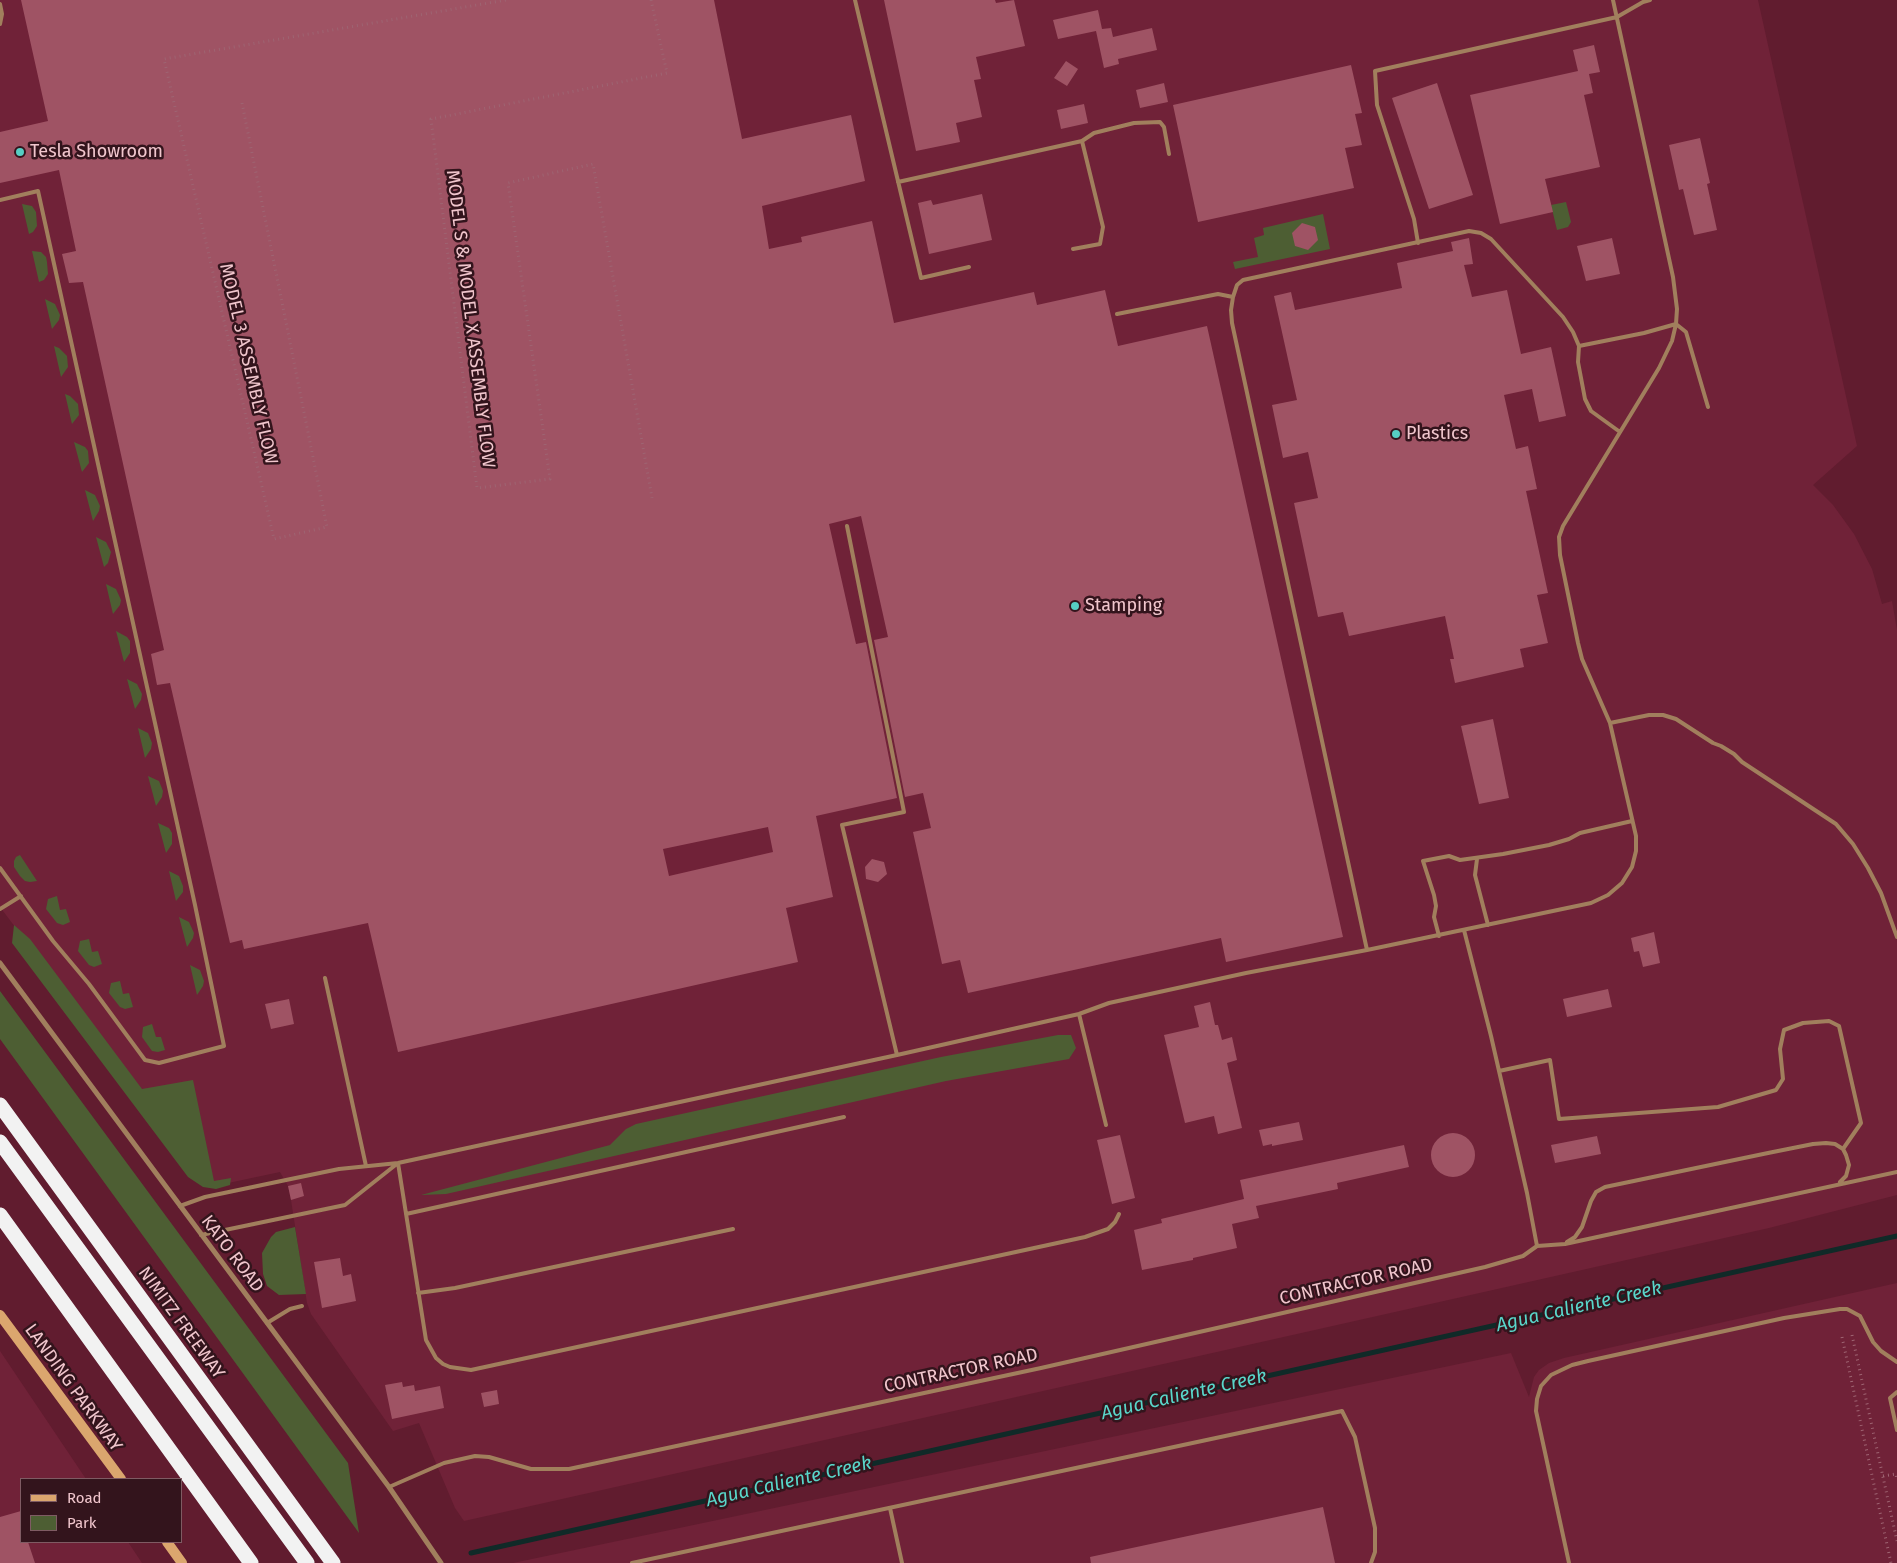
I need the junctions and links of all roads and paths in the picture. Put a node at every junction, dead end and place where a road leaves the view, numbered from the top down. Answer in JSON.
{"nodes":[{"id":1,"x":506,"y":0,"type":"edge"},
{"id":2,"x":651,"y":0,"type":"edge"},
{"id":3,"x":855,"y":0,"type":"edge"},
{"id":4,"x":1613,"y":0,"type":"edge"},
{"id":5,"x":1650,"y":0,"type":"edge"},
{"id":6,"x":0,"y":4,"type":"edge"},
{"id":7,"x":1617,"y":16,"type":"junction"},
{"id":8,"x":0,"y":24,"type":"edge"},
{"id":9,"x":242,"y":103,"type":"dead end"},
{"id":10,"x":1082,"y":140,"type":"junction"},
{"id":11,"x":1169,"y":154,"type":"dead end"},
{"id":12,"x":898,"y":182,"type":"junction"},
{"id":13,"x":0,"y":200,"type":"edge"},
{"id":14,"x":1418,"y":243,"type":"junction"},
{"id":15,"x":1073,"y":249,"type":"dead end"},
{"id":16,"x":968,"y":267,"type":"dead end"},
{"id":17,"x":1233,"y":297,"type":"junction"},
{"id":18,"x":1117,"y":314,"type":"dead end"},
{"id":19,"x":1676,"y":324,"type":"junction"},
{"id":20,"x":1578,"y":346,"type":"junction"},
{"id":21,"x":1708,"y":407,"type":"dead end"},
{"id":22,"x":1620,"y":432,"type":"junction"},
{"id":23,"x":652,"y":498,"type":"dead end"},
{"id":24,"x":847,"y":526,"type":"dead end"},
{"id":25,"x":1610,"y":723,"type":"junction"},
{"id":26,"x":1632,"y":821,"type":"junction"},
{"id":27,"x":1477,"y":859,"type":"junction"},
{"id":28,"x":0,"y":868,"type":"edge"},
{"id":29,"x":21,"y":896,"type":"junction"},
{"id":30,"x":0,"y":909,"type":"edge"},
{"id":31,"x":1488,"y":925,"type":"junction"},
{"id":32,"x":1464,"y":930,"type":"junction"},
{"id":33,"x":1439,"y":936,"type":"junction"},
{"id":34,"x":1897,"y":937,"type":"edge"},
{"id":35,"x":1367,"y":950,"type":"junction"},
{"id":36,"x":0,"y":963,"type":"edge"},
{"id":37,"x":325,"y":978,"type":"dead end"},
{"id":38,"x":1079,"y":1014,"type":"junction"},
{"id":39,"x":897,"y":1055,"type":"junction"},
{"id":40,"x":1499,"y":1071,"type":"junction"},
{"id":41,"x":0,"y":1105,"type":"edge"},
{"id":42,"x":844,"y":1117,"type":"dead end"},
{"id":43,"x":1106,"y":1125,"type":"dead end"},
{"id":44,"x":0,"y":1142,"type":"edge"},
{"id":45,"x":1842,"y":1149,"type":"junction"},
{"id":46,"x":398,"y":1163,"type":"junction"},
{"id":47,"x":366,"y":1166,"type":"junction"},
{"id":48,"x":1897,"y":1172,"type":"edge"},
{"id":49,"x":1840,"y":1183,"type":"junction"},
{"id":50,"x":179,"y":1206,"type":"junction"},
{"id":51,"x":406,"y":1214,"type":"junction"},
{"id":52,"x":1119,"y":1214,"type":"dead end"},
{"id":53,"x":0,"y":1215,"type":"edge"},
{"id":54,"x":733,"y":1229,"type":"dead end"},
{"id":55,"x":201,"y":1235,"type":"junction"},
{"id":56,"x":1565,"y":1244,"type":"junction"},
{"id":57,"x":1537,"y":1246,"type":"junction"},
{"id":58,"x":418,"y":1294,"type":"junction"},
{"id":59,"x":302,"y":1306,"type":"dead end"},
{"id":60,"x":0,"y":1315,"type":"edge"},
{"id":61,"x":267,"y":1323,"type":"junction"},
{"id":62,"x":1852,"y":1335,"type":"dead end"},
{"id":63,"x":1842,"y":1337,"type":"dead end"},
{"id":64,"x":1897,"y":1362,"type":"edge"},
{"id":65,"x":1897,"y":1392,"type":"edge"},
{"id":66,"x":1897,"y":1430,"type":"edge"},
{"id":67,"x":1883,"y":1476,"type":"junction"},
{"id":68,"x":120,"y":1478,"type":"edge"},
{"id":69,"x":1897,"y":1480,"type":"edge"},
{"id":70,"x":389,"y":1487,"type":"junction"},
{"id":71,"x":890,"y":1508,"type":"junction"},
{"id":72,"x":1897,"y":1540,"type":"edge"},
{"id":73,"x":168,"y":1543,"type":"edge"},
{"id":74,"x":182,"y":1563,"type":"edge"},
{"id":75,"x":251,"y":1563,"type":"edge"},
{"id":76,"x":307,"y":1563,"type":"edge"},
{"id":77,"x":332,"y":1563,"type":"edge"},
{"id":78,"x":441,"y":1563,"type":"edge"},
{"id":79,"x":632,"y":1563,"type":"edge"},
{"id":80,"x":902,"y":1563,"type":"edge"},
{"id":81,"x":1370,"y":1563,"type":"edge"},
{"id":82,"x":1569,"y":1563,"type":"edge"},
{"id":83,"x":1891,"y":1563,"type":"edge"}],
"edges":[{"from":1,"to":9,"type":"path","name":"MODEL 3 ASSEMBLY FLOW"},
{"from":2,"to":23,"type":"path","name":"MODEL S & MODEL X ASSEMBLY FLOW"},
{"from":3,"to":12,"type":"lane"},
{"from":4,"to":7,"type":"lane"},
{"from":5,"to":7,"type":"lane"},
{"from":6,"to":8,"type":"lane"},
{"from":7,"to":14,"type":"lane"},
{"from":7,"to":19,"type":"lane"},
{"from":10,"to":11,"type":"lane"},
{"from":10,"to":12,"type":"lane"},
{"from":10,"to":15,"type":"lane"},
{"from":12,"to":16,"type":"lane"},
{"from":13,"to":29,"type":"lane"},
{"from":14,"to":17,"type":"lane"},
{"from":14,"to":20,"type":"lane"},
{"from":17,"to":18,"type":"lane"},
{"from":17,"to":35,"type":"lane"},
{"from":19,"to":20,"type":"lane"},
{"from":19,"to":21,"type":"lane"},
{"from":19,"to":22,"type":"lane"},
{"from":20,"to":22,"type":"lane"},
{"from":22,"to":25,"type":"lane"},
{"from":24,"to":39,"type":"lane"},
{"from":25,"to":26,"type":"lane"},
{"from":25,"to":34,"type":"lane"},
{"from":26,"to":27,"type":"lane"},
{"from":26,"to":31,"type":"lane"},
{"from":27,"to":31,"type":"lane"},
{"from":27,"to":33,"type":"lane"},
{"from":28,"to":29,"type":"lane"},
{"from":29,"to":30,"type":"lane"},
{"from":31,"to":32,"type":"lane"},
{"from":32,"to":33,"type":"lane"},
{"from":32,"to":40,"type":"lane"},
{"from":33,"to":35,"type":"lane"},
{"from":35,"to":38,"type":"lane"},
{"from":36,"to":50,"type":"street","name":"KATO ROAD"},
{"from":37,"to":47,"type":"lane"},
{"from":38,"to":39,"type":"lane"},
{"from":38,"to":43,"type":"lane"},
{"from":39,"to":46,"type":"lane"},
{"from":40,"to":45,"type":"lane"},
{"from":40,"to":57,"type":"lane"},
{"from":41,"to":77,"type":"highway","name":"NIMITZ FREEWAY"},
{"from":42,"to":51,"type":"lane"},
{"from":44,"to":76,"type":"highway"},
{"from":45,"to":49,"type":"lane"},
{"from":45,"to":56,"type":"lane"},
{"from":46,"to":47,"type":"lane"},
{"from":46,"to":51,"type":"lane"},
{"from":46,"to":55,"type":"lane"},
{"from":47,"to":50,"type":"lane"},
{"from":48,"to":49,"type":"lane"},
{"from":49,"to":56,"type":"lane"},
{"from":50,"to":55,"type":"street","name":"KATO ROAD"},
{"from":51,"to":58,"type":"lane"},
{"from":52,"to":58,"type":"lane"},
{"from":53,"to":75,"type":"highway"},
{"from":54,"to":58,"type":"lane"},
{"from":55,"to":61,"type":"street","name":"KATO ROAD"},
{"from":56,"to":57,"type":"lane"},
{"from":57,"to":70,"type":"lane","name":"CONTRACTOR ROAD"},
{"from":59,"to":61,"type":"lane"},
{"from":60,"to":68,"type":"street","name":"LANDING PARKWAY"},
{"from":61,"to":70,"type":"street","name":"KATO ROAD"},
{"from":62,"to":67,"type":"path"},
{"from":63,"to":83,"type":"path"},
{"from":64,"to":82,"type":"lane"},
{"from":65,"to":66,"type":"lane"},
{"from":67,"to":69,"type":"path"},
{"from":67,"to":72,"type":"path"},
{"from":70,"to":78,"type":"street","name":"KATO ROAD"},
{"from":71,"to":79,"type":"lane"},
{"from":71,"to":80,"type":"lane"},
{"from":71,"to":81,"type":"lane"},
{"from":73,"to":74,"type":"street"}]}
